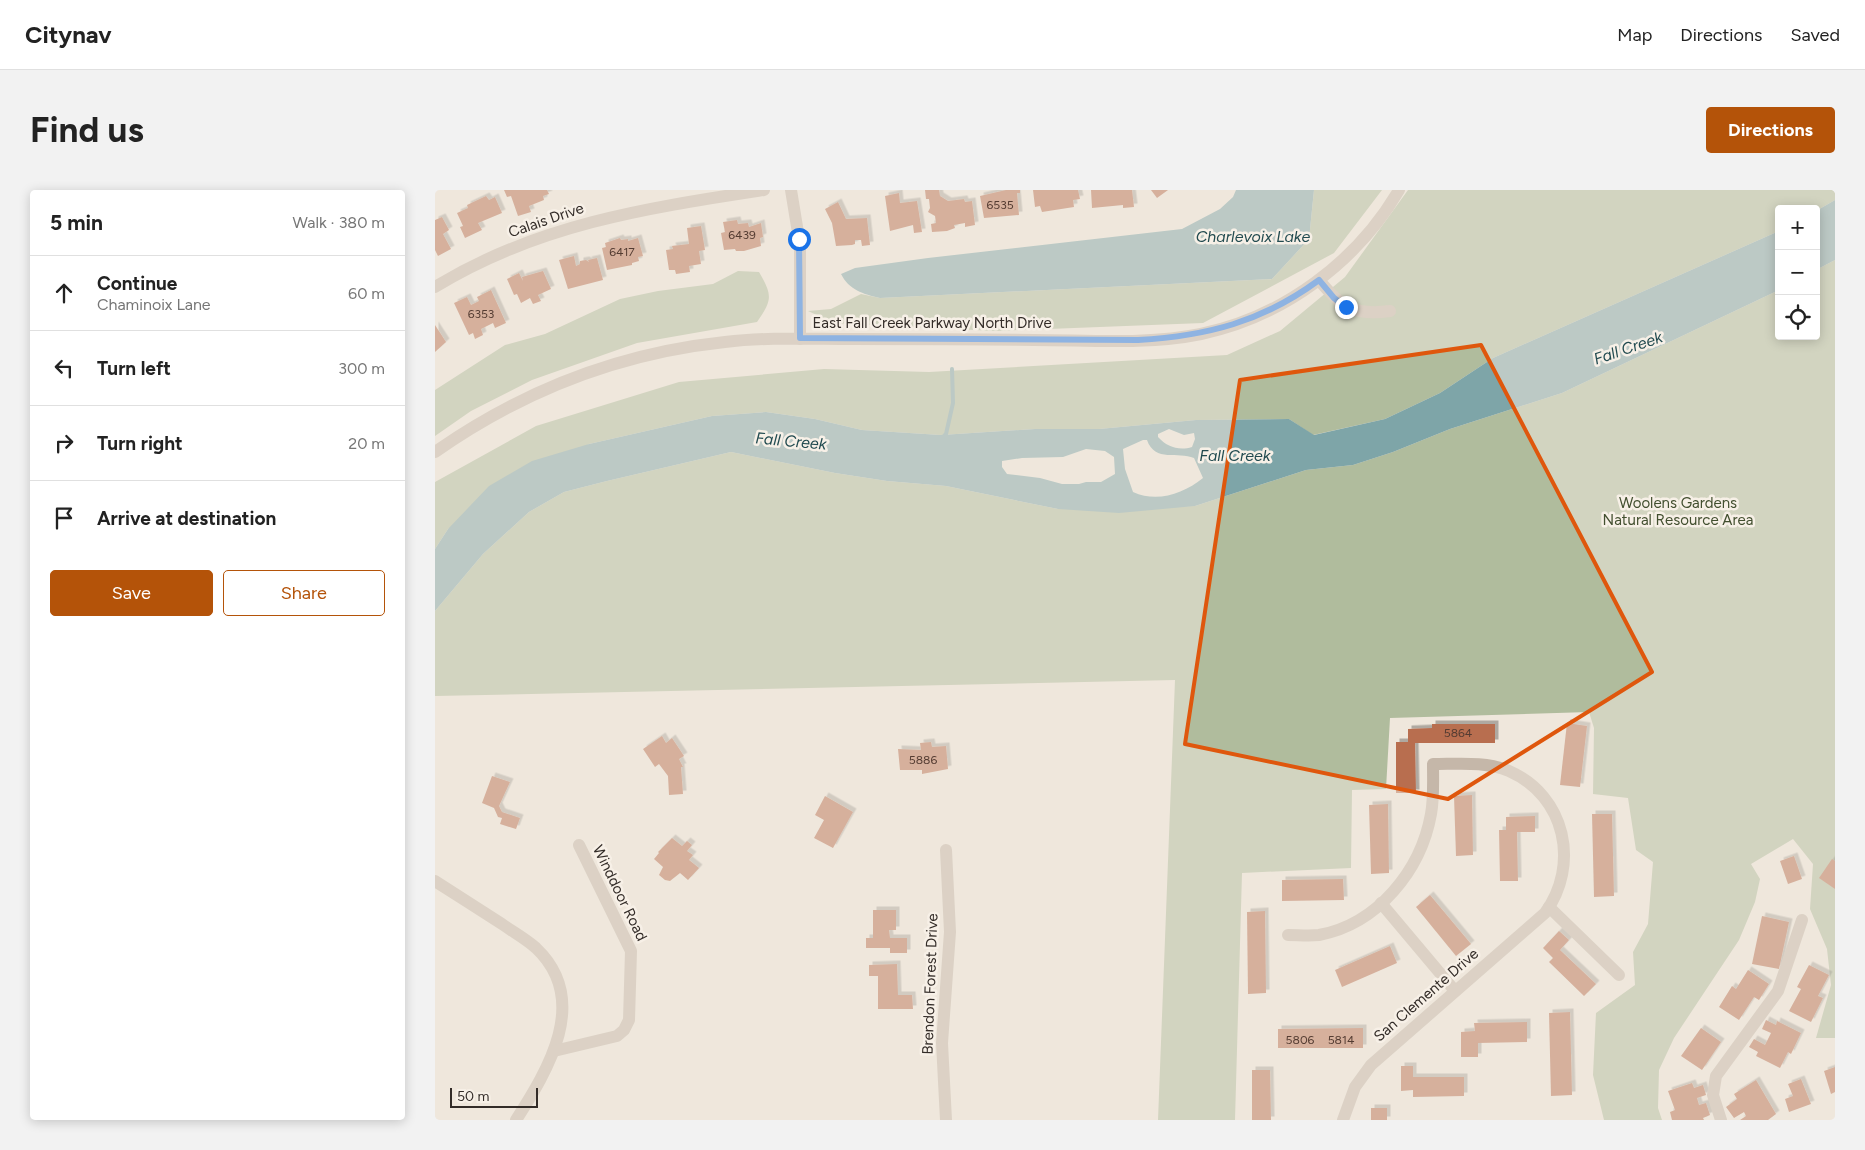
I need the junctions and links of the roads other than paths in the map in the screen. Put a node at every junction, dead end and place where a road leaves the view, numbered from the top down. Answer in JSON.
{"nodes":[{"id":1,"x":764,"y":190,"type":"edge"},
{"id":2,"x":791,"y":190,"type":"edge"},
{"id":3,"x":1399,"y":190,"type":"edge"},
{"id":4,"x":1319,"y":280,"type":"junction"},
{"id":5,"x":435,"y":287,"type":"edge"},
{"id":6,"x":1390,"y":311,"type":"dead end"},
{"id":7,"x":800,"y":338,"type":"junction"},
{"id":8,"x":435,"y":452,"type":"edge"},
{"id":9,"x":579,"y":845,"type":"dead end"},
{"id":10,"x":946,"y":850,"type":"dead end"},
{"id":11,"x":435,"y":881,"type":"edge"},
{"id":12,"x":1381,"y":903,"type":"junction"},
{"id":13,"x":1549,"y":907,"type":"junction"},
{"id":14,"x":1802,"y":920,"type":"dead end"},
{"id":15,"x":1288,"y":936,"type":"dead end"},
{"id":16,"x":1619,"y":975,"type":"dead end"},
{"id":17,"x":1455,"y":991,"type":"junction"},
{"id":18,"x":554,"y":1051,"type":"junction"},
{"id":19,"x":516,"y":1120,"type":"edge"},
{"id":20,"x":946,"y":1120,"type":"edge"},
{"id":21,"x":1343,"y":1120,"type":"edge"},
{"id":22,"x":1721,"y":1120,"type":"edge"}],
"edges":[{"from":1,"to":5,"type":"street","name":"Calais Drive"},
{"from":2,"to":7,"type":"street"},
{"from":3,"to":4,"type":"street","name":"East Fall Creek Parkway North Drive"},
{"from":4,"to":6,"type":"street"},
{"from":4,"to":7,"type":"street","name":"East Fall Creek Parkway North Drive"},
{"from":7,"to":8,"type":"street","name":"East Fall Creek Parkway North Drive"},
{"from":9,"to":18,"type":"street","name":"Winddoor Road"},
{"from":10,"to":20,"type":"street","name":"Brendon Forest Drive"},
{"from":11,"to":18,"type":"street"},
{"from":12,"to":13,"type":"street","name":"San Clemente Drive"},
{"from":12,"to":15,"type":"street"},
{"from":12,"to":17,"type":"street"},
{"from":13,"to":16,"type":"street"},
{"from":13,"to":17,"type":"street","name":"San Clemente Drive"},
{"from":14,"to":22,"type":"street"},
{"from":17,"to":21,"type":"street","name":"San Clemente Drive"},
{"from":18,"to":19,"type":"street"}]}
